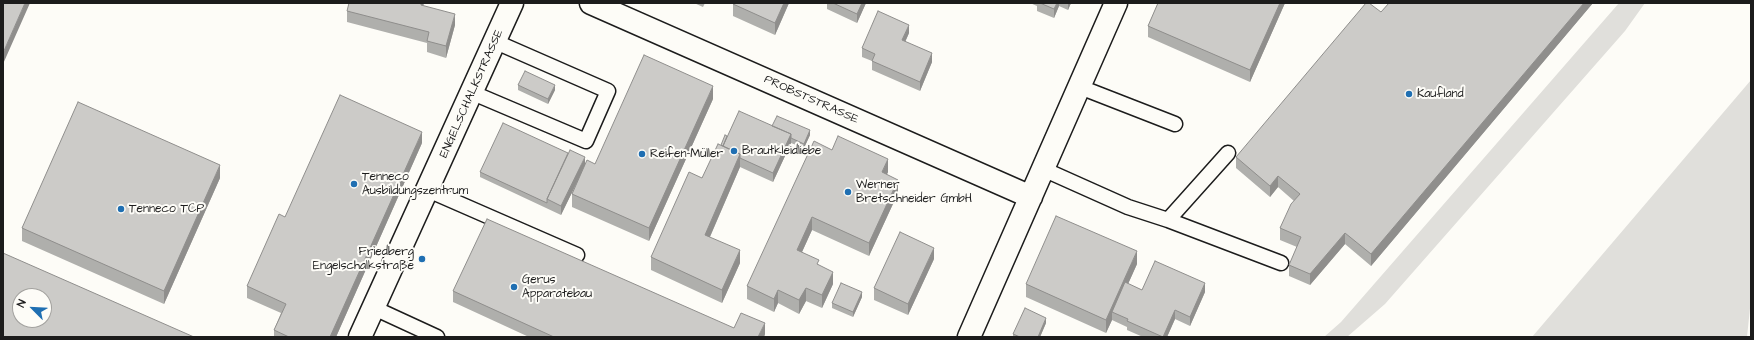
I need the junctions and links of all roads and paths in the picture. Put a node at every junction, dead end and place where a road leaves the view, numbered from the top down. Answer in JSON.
{"nodes":[{"id":1,"x":512,"y":3,"type":"edge"},
{"id":2,"x":591,"y":3,"type":"edge"},
{"id":3,"x":1116,"y":3,"type":"edge"},
{"id":4,"x":496,"y":42,"type":"junction"},
{"id":5,"x":1080,"y":86,"type":"junction"},
{"id":6,"x":473,"y":93,"type":"junction"},
{"id":7,"x":1175,"y":124,"type":"dead end"},
{"id":8,"x":1228,"y":153,"type":"dead end"},
{"id":9,"x":1043,"y":169,"type":"junction"},
{"id":10,"x":428,"y":190,"type":"junction"},
{"id":11,"x":1031,"y":197,"type":"junction"},
{"id":12,"x":1168,"y":220,"type":"junction"},
{"id":13,"x":577,"y":256,"type":"dead end"},
{"id":14,"x":1281,"y":263,"type":"dead end"},
{"id":15,"x":374,"y":308,"type":"junction"},
{"id":16,"x":360,"y":337,"type":"edge"},
{"id":17,"x":437,"y":337,"type":"edge"},
{"id":18,"x":970,"y":337,"type":"edge"}],
"edges":[{"from":1,"to":4,"type":"street","name":"ENGELSCHALKSTRASSE"},
{"from":2,"to":11,"type":"street","name":"PROBSTSTRASSE"},
{"from":3,"to":5,"type":"street"},
{"from":4,"to":6,"type":"street","name":"ENGELSCHALKSTRASSE"},
{"from":4,"to":6,"type":"lane"},
{"from":5,"to":7,"type":"lane"},
{"from":5,"to":9,"type":"street"},
{"from":6,"to":10,"type":"street","name":"ENGELSCHALKSTRASSE"},
{"from":8,"to":12,"type":"lane"},
{"from":9,"to":11,"type":"street"},
{"from":9,"to":12,"type":"lane"},
{"from":10,"to":13,"type":"lane"},
{"from":10,"to":15,"type":"street","name":"ENGELSCHALKSTRASSE"},
{"from":11,"to":18,"type":"street"},
{"from":12,"to":14,"type":"lane"},
{"from":15,"to":16,"type":"street","name":"ENGELSCHALKSTRASSE"},
{"from":15,"to":17,"type":"lane"}]}
